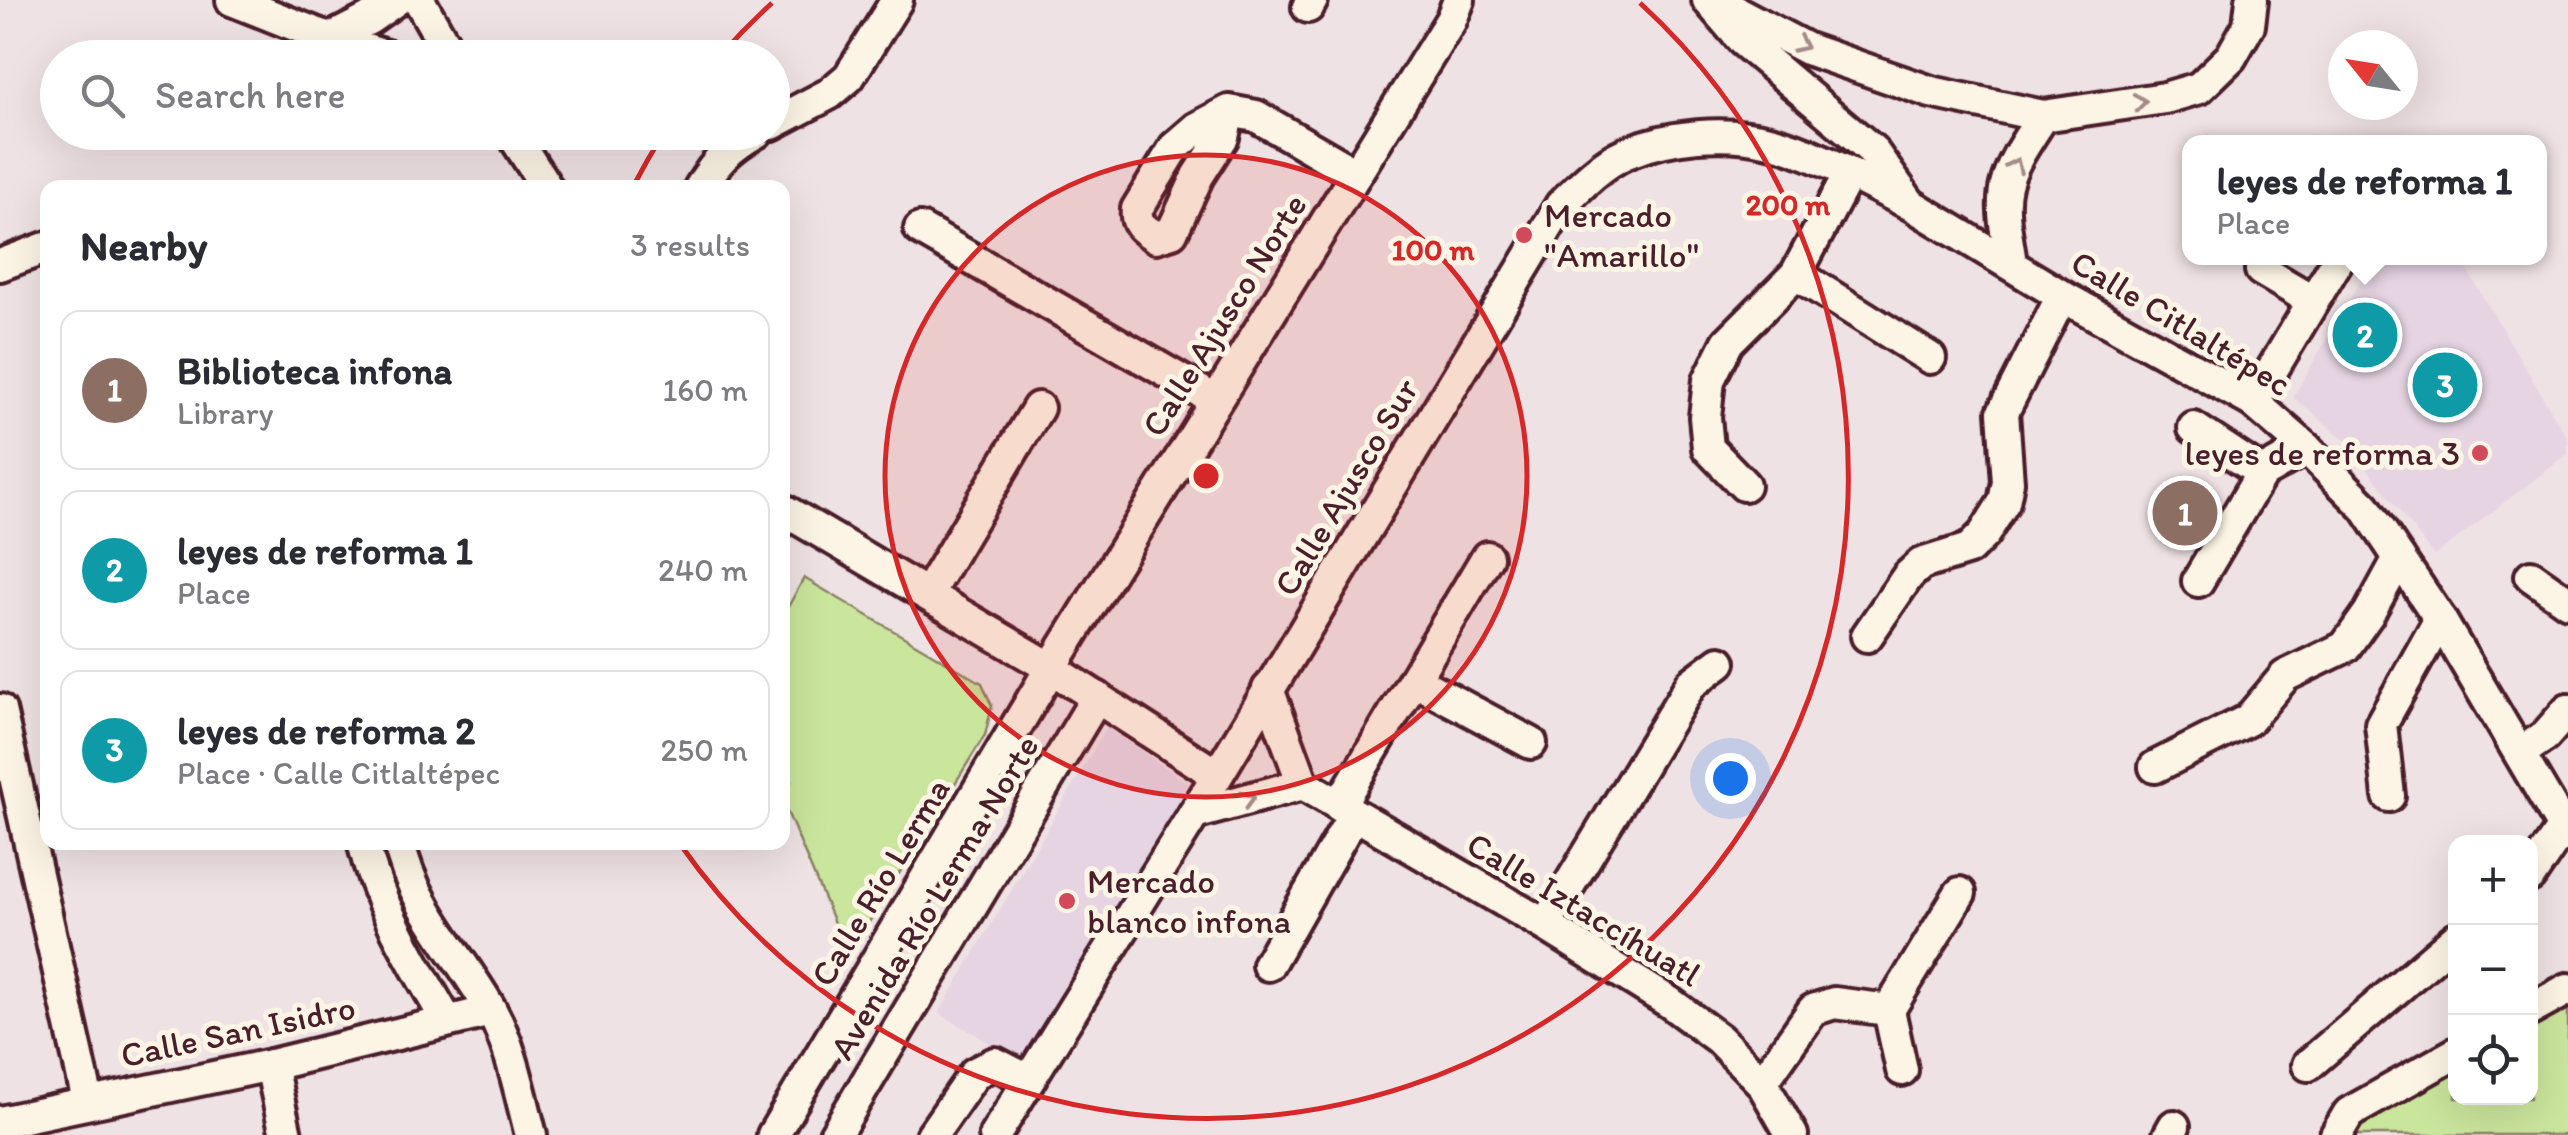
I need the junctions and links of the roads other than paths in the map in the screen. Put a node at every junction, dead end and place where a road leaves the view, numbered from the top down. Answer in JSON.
{"nodes":[{"id":1,"x":232,"y":0,"type":"edge"},
{"id":2,"x":396,"y":0,"type":"edge"},
{"id":3,"x":420,"y":0,"type":"edge"},
{"id":4,"x":897,"y":0,"type":"edge"},
{"id":5,"x":1459,"y":0,"type":"edge"},
{"id":6,"x":1711,"y":0,"type":"edge"},
{"id":7,"x":2252,"y":0,"type":"edge"},
{"id":8,"x":330,"y":39,"type":"junction"},
{"id":9,"x":333,"y":40,"type":"edge"},
{"id":10,"x":442,"y":40,"type":"edge"},
{"id":11,"x":1230,"y":111,"type":"dead end"},
{"id":12,"x":790,"y":114,"type":"edge"},
{"id":13,"x":2043,"y":116,"type":"junction"},
{"id":14,"x":523,"y":150,"type":"edge"},
{"id":15,"x":727,"y":150,"type":"edge"},
{"id":16,"x":1356,"y":174,"type":"junction"},
{"id":17,"x":1849,"y":174,"type":"junction"},
{"id":18,"x":542,"y":180,"type":"edge"},
{"id":19,"x":705,"y":180,"type":"edge"},
{"id":20,"x":1910,"y":204,"type":"junction"},
{"id":21,"x":2005,"y":220,"type":"junction"},
{"id":22,"x":920,"y":229,"type":"dead end"},
{"id":23,"x":1975,"y":242,"type":"junction"},
{"id":24,"x":40,"y":250,"type":"edge"},
{"id":25,"x":2012,"y":264,"type":"junction"},
{"id":26,"x":0,"y":265,"type":"edge"},
{"id":27,"x":2335,"y":265,"type":"edge"},
{"id":28,"x":2261,"y":270,"type":"dead end"},
{"id":29,"x":1796,"y":274,"type":"junction"},
{"id":30,"x":2062,"y":296,"type":"junction"},
{"id":31,"x":2313,"y":301,"type":"junction"},
{"id":32,"x":1930,"y":358,"type":"dead end"},
{"id":33,"x":1214,"y":400,"type":"junction"},
{"id":34,"x":2253,"y":402,"type":"junction"},
{"id":35,"x":1038,"y":408,"type":"dead end"},
{"id":36,"x":2194,"y":428,"type":"dead end"},
{"id":37,"x":2306,"y":448,"type":"junction"},
{"id":38,"x":2262,"y":473,"type":"junction"},
{"id":39,"x":1744,"y":485,"type":"dead end"},
{"id":40,"x":790,"y":514,"type":"edge"},
{"id":41,"x":1487,"y":556,"type":"dead end"},
{"id":42,"x":2399,"y":558,"type":"junction"},
{"id":43,"x":2531,"y":576,"type":"dead end"},
{"id":44,"x":2198,"y":581,"type":"dead end"},
{"id":45,"x":928,"y":594,"type":"junction"},
{"id":46,"x":2568,"y":602,"type":"edge"},
{"id":47,"x":2440,"y":619,"type":"junction"},
{"id":48,"x":1868,"y":636,"type":"dead end"},
{"id":49,"x":1720,"y":662,"type":"dead end"},
{"id":50,"x":1051,"y":668,"type":"junction"},
{"id":51,"x":1414,"y":680,"type":"junction"},
{"id":52,"x":1268,"y":689,"type":"junction"},
{"id":53,"x":1097,"y":698,"type":"junction"},
{"id":54,"x":0,"y":710,"type":"edge"},
{"id":55,"x":2568,"y":710,"type":"edge"},
{"id":56,"x":1531,"y":743,"type":"dead end"},
{"id":57,"x":2520,"y":753,"type":"junction"},
{"id":58,"x":2155,"y":767,"type":"dead end"},
{"id":59,"x":1217,"y":775,"type":"junction"},
{"id":60,"x":1303,"y":784,"type":"junction"},
{"id":61,"x":2389,"y":796,"type":"dead end"},
{"id":62,"x":1346,"y":811,"type":"junction"},
{"id":63,"x":1194,"y":814,"type":"junction"},
{"id":64,"x":2566,"y":831,"type":"edge"},
{"id":65,"x":365,"y":850,"type":"edge"},
{"id":66,"x":401,"y":850,"type":"edge"},
{"id":67,"x":2538,"y":866,"type":"edge"},
{"id":68,"x":1960,"y":893,"type":"dead end"},
{"id":69,"x":1545,"y":925,"type":"junction"},
{"id":70,"x":2448,"y":945,"type":"edge"},
{"id":71,"x":1268,"y":965,"type":"dead end"},
{"id":72,"x":2568,"y":989,"type":"edge"},
{"id":73,"x":2538,"y":1006,"type":"edge"},
{"id":74,"x":491,"y":1010,"type":"junction"},
{"id":75,"x":1888,"y":1010,"type":"junction"},
{"id":76,"x":448,"y":1021,"type":"junction"},
{"id":77,"x":2448,"y":1058,"type":"edge"},
{"id":78,"x":271,"y":1065,"type":"junction"},
{"id":79,"x":2308,"y":1065,"type":"dead end"},
{"id":80,"x":1902,"y":1070,"type":"dead end"},
{"id":81,"x":1028,"y":1080,"type":"junction"},
{"id":82,"x":1762,"y":1083,"type":"junction"},
{"id":83,"x":88,"y":1102,"type":"junction"},
{"id":84,"x":0,"y":1122,"type":"edge"},
{"id":85,"x":1791,"y":1134,"type":"edge"},
{"id":86,"x":286,"y":1135,"type":"edge"},
{"id":87,"x":531,"y":1135,"type":"edge"},
{"id":88,"x":773,"y":1135,"type":"edge"},
{"id":89,"x":835,"y":1135,"type":"edge"},
{"id":90,"x":932,"y":1135,"type":"edge"},
{"id":91,"x":995,"y":1135,"type":"edge"},
{"id":92,"x":2336,"y":1135,"type":"edge"}],
"edges":[{"from":1,"to":8,"type":"street"},
{"from":2,"to":8,"type":"street"},
{"from":3,"to":10,"type":"street"},
{"from":4,"to":12,"type":"street"},
{"from":5,"to":16,"type":"street","name":"Calle Ajusco Norte"},
{"from":6,"to":13,"type":"street","one_way":true},
{"from":6,"to":20,"type":"street","name":"Calle Citlaltépec"},
{"from":13,"to":7,"type":"street","one_way":true},
{"from":8,"to":9,"type":"street"},
{"from":11,"to":16,"type":"street"},
{"from":21,"to":13,"type":"street","one_way":true},
{"from":14,"to":18,"type":"street"},
{"from":15,"to":19,"type":"street"},
{"from":16,"to":33,"type":"street","name":"Calle Ajusco Norte"},
{"from":17,"to":20,"type":"street","name":"Calle Ajusco Sur"},
{"from":17,"to":29,"type":"street"},
{"from":17,"to":52,"type":"street","name":"Calle Ajusco Sur"},
{"from":20,"to":23,"type":"street","name":"Calle Citlaltépec"},
{"from":21,"to":23,"type":"street"},
{"from":21,"to":25,"type":"street"},
{"from":22,"to":33,"type":"street"},
{"from":23,"to":25,"type":"street","name":"Calle Citlaltépec"},
{"from":24,"to":26,"type":"street"},
{"from":25,"to":30,"type":"street","name":"Calle Citlaltépec"},
{"from":27,"to":31,"type":"street"},
{"from":28,"to":31,"type":"street"},
{"from":29,"to":32,"type":"street"},
{"from":29,"to":39,"type":"street"},
{"from":30,"to":34,"type":"street","name":"Calle Citlaltépec"},
{"from":30,"to":48,"type":"street"},
{"from":31,"to":34,"type":"street"},
{"from":33,"to":50,"type":"street","name":"Calle Ajusco Norte"},
{"from":34,"to":37,"type":"street","name":"Calle Citlaltépec"},
{"from":35,"to":45,"type":"street"},
{"from":36,"to":38,"type":"street"},
{"from":37,"to":38,"type":"street"},
{"from":37,"to":42,"type":"street","name":"Calle Citlaltépec"},
{"from":38,"to":44,"type":"street"},
{"from":40,"to":45,"type":"street"},
{"from":41,"to":51,"type":"street"},
{"from":42,"to":47,"type":"street","name":"Calle Citlaltépec"},
{"from":42,"to":58,"type":"street"},
{"from":43,"to":46,"type":"street"},
{"from":45,"to":50,"type":"street"},
{"from":47,"to":57,"type":"street","name":"Calle Citlaltépec"},
{"from":47,"to":61,"type":"street"},
{"from":49,"to":69,"type":"street"},
{"from":50,"to":53,"type":"street"},
{"from":50,"to":88,"type":"street","name":"Calle Río Lerma"},
{"from":51,"to":56,"type":"street"},
{"from":51,"to":62,"type":"street"},
{"from":52,"to":59,"type":"street","name":"Calle Ajusco Sur"},
{"from":52,"to":60,"type":"street"},
{"from":53,"to":59,"type":"street"},
{"from":53,"to":89,"type":"street","name":"Avenida Río Lerma Norte"},
{"from":54,"to":83,"type":"street"},
{"from":55,"to":57,"type":"street"},
{"from":57,"to":64,"type":"street","name":"Calle Citlaltépec"},
{"from":59,"to":63,"type":"street","name":"Calle Ajusco Sur"},
{"from":60,"to":62,"type":"street","name":"Calle Iztaccíhuatl"},
{"from":63,"to":60,"type":"street","one_way":true},
{"from":62,"to":69,"type":"street","name":"Calle Iztaccíhuatl"},
{"from":62,"to":71,"type":"street"},
{"from":63,"to":81,"type":"street","name":"Calle Ajusco Sur"},
{"from":64,"to":67,"type":"street"},
{"from":65,"to":76,"type":"street"},
{"from":66,"to":74,"type":"street"},
{"from":68,"to":75,"type":"street"},
{"from":69,"to":82,"type":"street","name":"Calle Iztaccíhuatl"},
{"from":70,"to":79,"type":"street"},
{"from":72,"to":73,"type":"street"},
{"from":74,"to":76,"type":"street","name":"Calle San Isidro"},
{"from":74,"to":87,"type":"street"},
{"from":75,"to":80,"type":"street"},
{"from":75,"to":82,"type":"street"},
{"from":76,"to":78,"type":"street","name":"Calle San Isidro"},
{"from":77,"to":92,"type":"street"},
{"from":78,"to":83,"type":"street","name":"Calle San Isidro"},
{"from":78,"to":86,"type":"street"},
{"from":81,"to":90,"type":"street"},
{"from":81,"to":91,"type":"street","name":"Calle Ajusco Sur"},
{"from":82,"to":85,"type":"street","name":"Calle Iztaccíhuatl"},
{"from":83,"to":84,"type":"street","name":"Calle San Isidro"}]}
